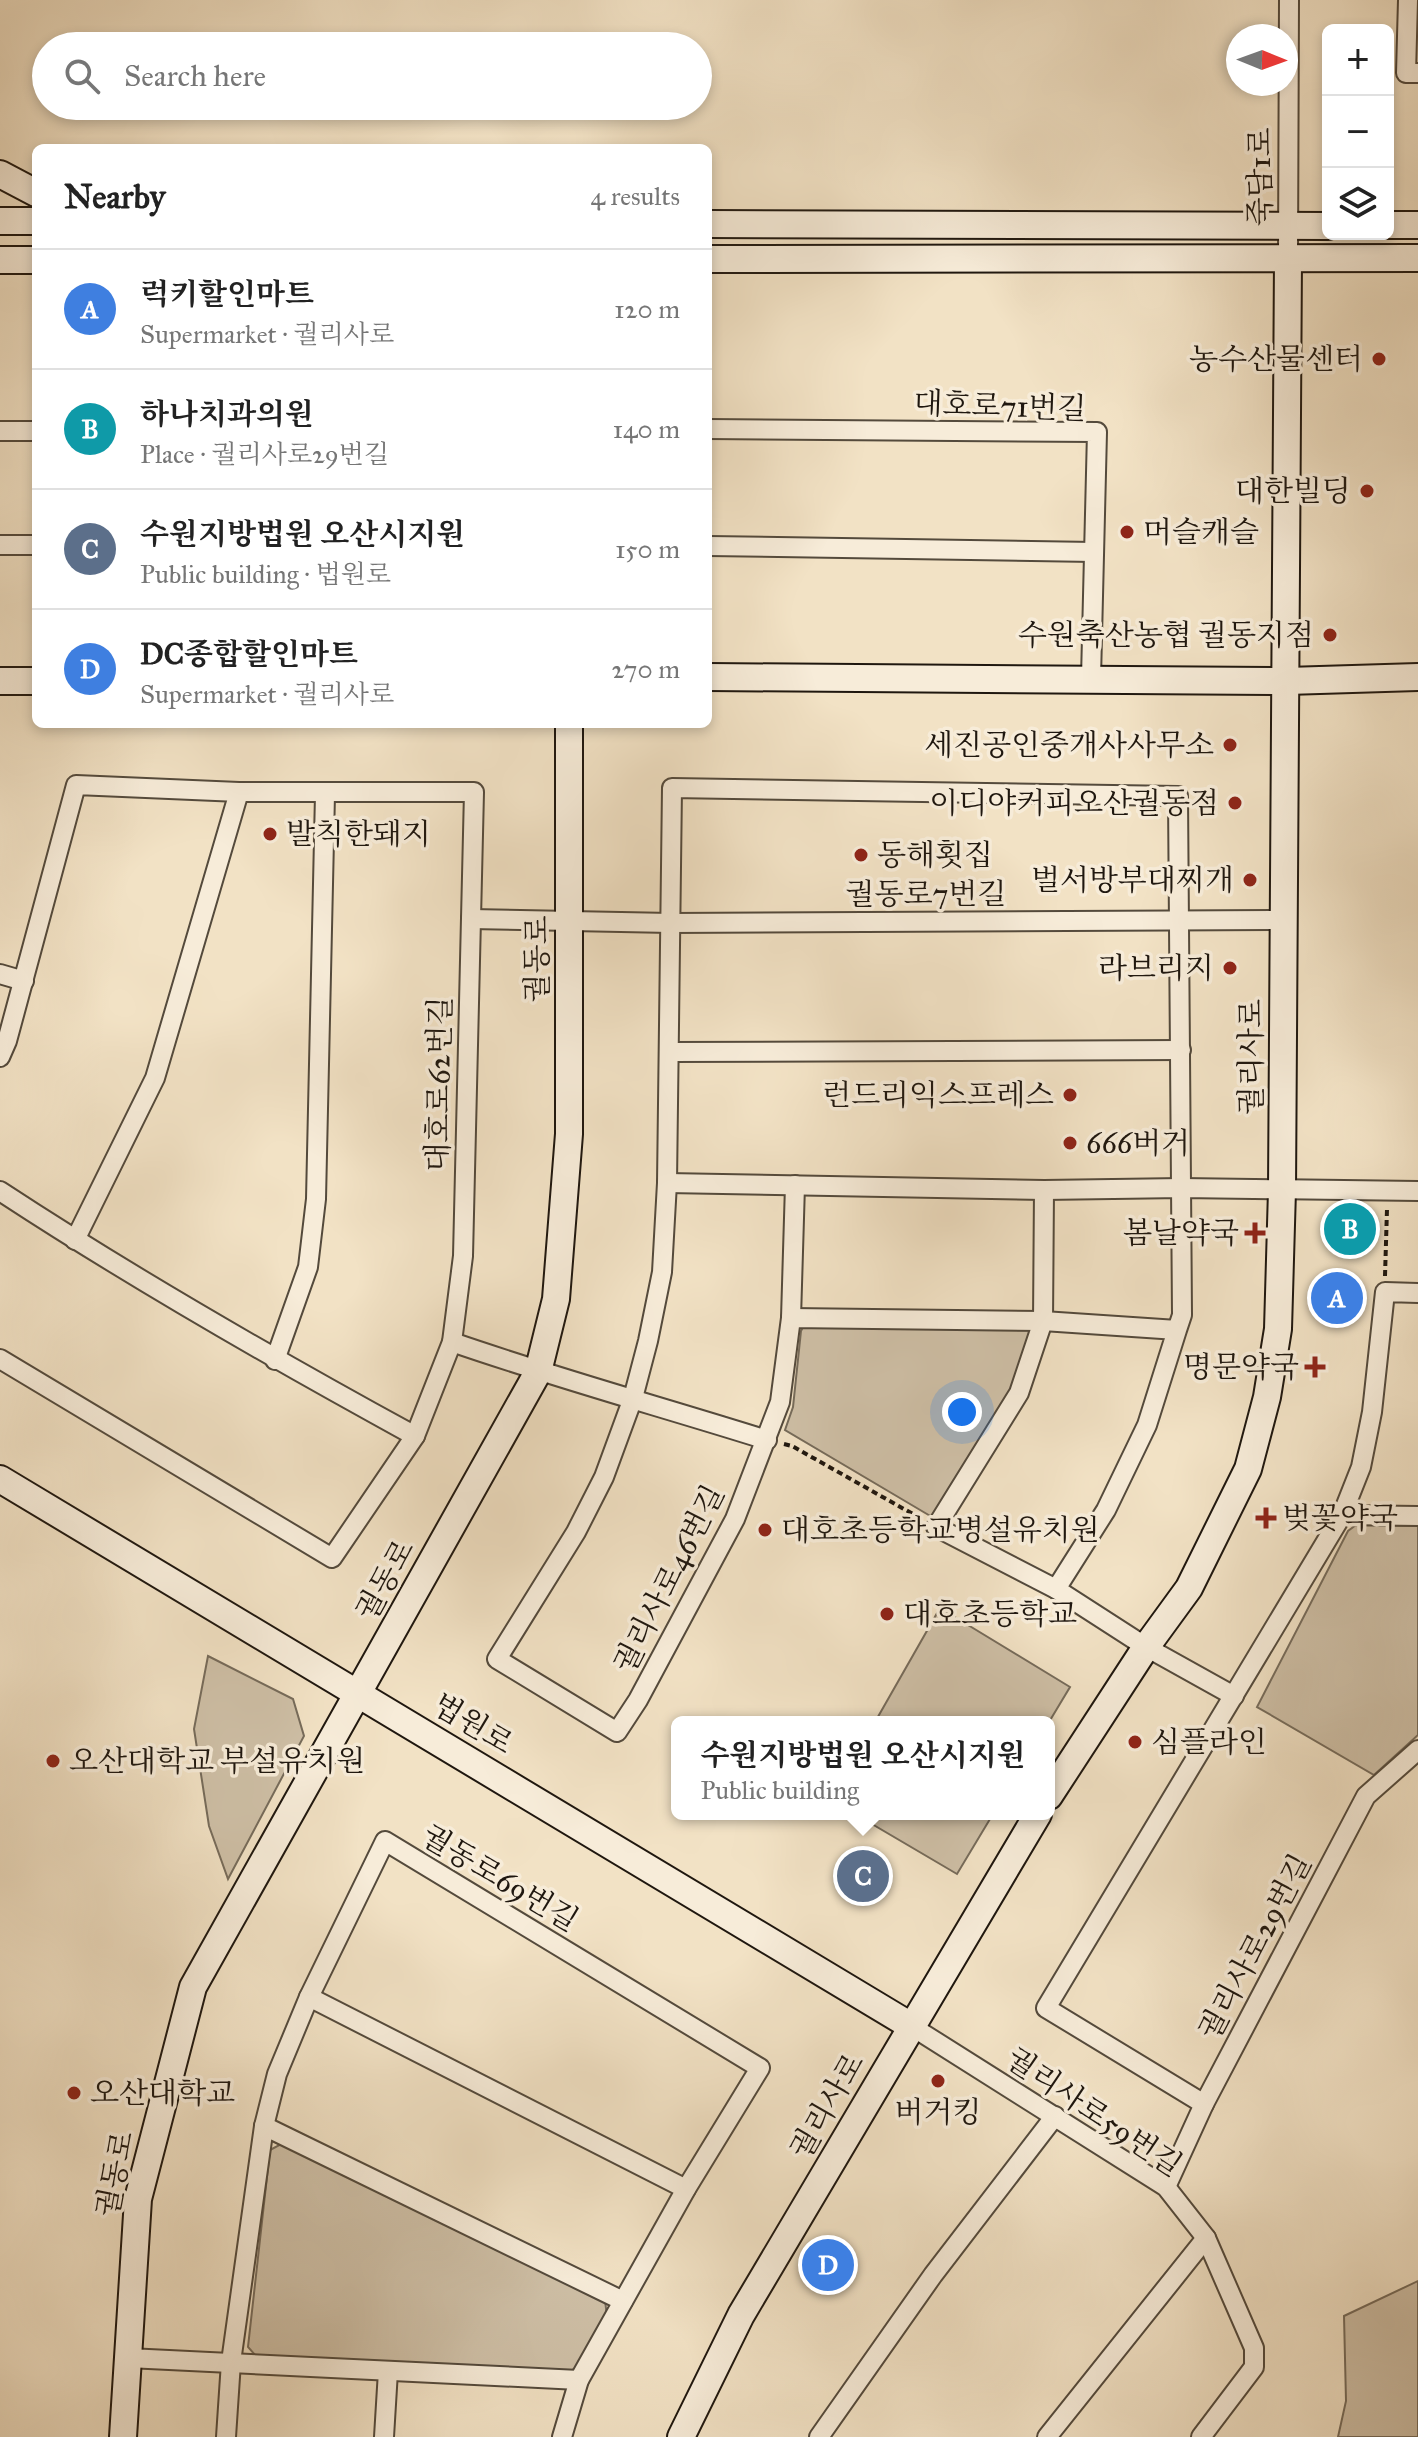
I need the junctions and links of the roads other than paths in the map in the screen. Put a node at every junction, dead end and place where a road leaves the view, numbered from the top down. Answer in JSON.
{"nodes":[{"id":1,"x":1289,"y":0,"type":"edge"},
{"id":2,"x":1408,"y":0,"type":"edge"},
{"id":3,"x":1418,"y":73,"type":"edge"},
{"id":4,"x":0,"y":174,"type":"edge"},
{"id":5,"x":32,"y":191,"type":"edge"},
{"id":6,"x":0,"y":221,"type":"edge"},
{"id":7,"x":32,"y":221,"type":"edge"},
{"id":8,"x":712,"y":224,"type":"edge"},
{"id":9,"x":1394,"y":225,"type":"edge"},
{"id":10,"x":1418,"y":225,"type":"edge"},
{"id":11,"x":1288,"y":226,"type":"junction"},
{"id":12,"x":1322,"y":226,"type":"edge"},
{"id":13,"x":1418,"y":258,"type":"edge"},
{"id":14,"x":712,"y":259,"type":"edge"},
{"id":15,"x":1288,"y":259,"type":"junction"},
{"id":16,"x":32,"y":260,"type":"edge"},
{"id":17,"x":0,"y":262,"type":"edge"},
{"id":18,"x":712,"y":429,"type":"edge"},
{"id":19,"x":0,"y":431,"type":"edge"},
{"id":20,"x":32,"y":431,"type":"edge"},
{"id":21,"x":0,"y":545,"type":"edge"},
{"id":22,"x":32,"y":545,"type":"edge"},
{"id":23,"x":712,"y":546,"type":"edge"},
{"id":24,"x":1094,"y":552,"type":"junction"},
{"id":25,"x":712,"y":677,"type":"edge"},
{"id":26,"x":1418,"y":677,"type":"edge"},
{"id":27,"x":1091,"y":678,"type":"junction"},
{"id":28,"x":0,"y":681,"type":"edge"},
{"id":29,"x":32,"y":681,"type":"edge"},
{"id":30,"x":1287,"y":681,"type":"junction"},
{"id":31,"x":569,"y":728,"type":"edge"},
{"id":32,"x":239,"y":792,"type":"junction"},
{"id":33,"x":325,"y":794,"type":"junction"},
{"id":34,"x":471,"y":919,"type":"junction"},
{"id":35,"x":1283,"y":920,"type":"junction"},
{"id":36,"x":569,"y":922,"type":"junction"},
{"id":37,"x":1180,"y":922,"type":"junction"},
{"id":38,"x":671,"y":923,"type":"junction"},
{"id":39,"x":0,"y":974,"type":"edge"},
{"id":40,"x":24,"y":981,"type":"junction"},
{"id":41,"x":1181,"y":1050,"type":"junction"},
{"id":42,"x":670,"y":1052,"type":"junction"},
{"id":43,"x":0,"y":1057,"type":"edge"},
{"id":44,"x":667,"y":1183,"type":"junction"},
{"id":45,"x":795,"y":1185,"type":"junction"},
{"id":46,"x":1182,"y":1188,"type":"junction"},
{"id":47,"x":1044,"y":1190,"type":"junction"},
{"id":48,"x":1282,"y":1190,"type":"junction"},
{"id":49,"x":0,"y":1191,"type":"edge"},
{"id":50,"x":1418,"y":1191,"type":"edge"},
{"id":51,"x":75,"y":1240,"type":"junction"},
{"id":52,"x":1418,"y":1293,"type":"edge"},
{"id":53,"x":791,"y":1318,"type":"junction"},
{"id":54,"x":1043,"y":1321,"type":"junction"},
{"id":55,"x":1177,"y":1330,"type":"junction"},
{"id":56,"x":452,"y":1342,"type":"junction"},
{"id":57,"x":0,"y":1359,"type":"edge"},
{"id":58,"x":275,"y":1360,"type":"junction"},
{"id":59,"x":538,"y":1372,"type":"junction"},
{"id":60,"x":633,"y":1398,"type":"junction"},
{"id":61,"x":415,"y":1436,"type":"junction"},
{"id":62,"x":767,"y":1440,"type":"junction"},
{"id":63,"x":0,"y":1479,"type":"edge"},
{"id":64,"x":1342,"y":1515,"type":"junction"},
{"id":65,"x":1418,"y":1516,"type":"edge"},
{"id":66,"x":1056,"y":1589,"type":"junction"},
{"id":67,"x":1146,"y":1647,"type":"junction"},
{"id":68,"x":358,"y":1693,"type":"junction"},
{"id":69,"x":1234,"y":1696,"type":"junction"},
{"id":70,"x":1418,"y":1750,"type":"edge"},
{"id":71,"x":1055,"y":1787,"type":"edge"},
{"id":72,"x":1034,"y":1820,"type":"edge"},
{"id":73,"x":309,"y":1997,"type":"junction"},
{"id":74,"x":911,"y":2026,"type":"junction"},
{"id":75,"x":1204,"y":2104,"type":"junction"},
{"id":76,"x":1055,"y":2116,"type":"junction"},
{"id":77,"x":264,"y":2126,"type":"junction"},
{"id":78,"x":1166,"y":2187,"type":"junction"},
{"id":79,"x":686,"y":2189,"type":"junction"},
{"id":80,"x":1206,"y":2238,"type":"junction"},
{"id":81,"x":623,"y":2301,"type":"junction"},
{"id":82,"x":128,"y":2358,"type":"junction"},
{"id":83,"x":231,"y":2362,"type":"junction"},
{"id":84,"x":388,"y":2371,"type":"junction"},
{"id":85,"x":579,"y":2380,"type":"junction"},
{"id":86,"x":123,"y":2437,"type":"edge"},
{"id":87,"x":226,"y":2437,"type":"edge"},
{"id":88,"x":384,"y":2437,"type":"edge"},
{"id":89,"x":562,"y":2437,"type":"edge"},
{"id":90,"x":681,"y":2437,"type":"edge"},
{"id":91,"x":819,"y":2437,"type":"edge"},
{"id":92,"x":1047,"y":2437,"type":"edge"},
{"id":93,"x":1201,"y":2437,"type":"edge"}],
"edges":[{"from":1,"to":11,"type":"street","name":"죽담1로"},
{"from":2,"to":3,"type":"street"},
{"from":4,"to":5,"type":"street"},
{"from":6,"to":7,"type":"street"},
{"from":8,"to":11,"type":"street"},
{"from":9,"to":10,"type":"street"},
{"from":11,"to":12,"type":"street"},
{"from":11,"to":15,"type":"street","name":"죽담1로"},
{"from":13,"to":15,"type":"street"},
{"from":14,"to":15,"type":"street"},
{"from":15,"to":30,"type":"street","name":"궐리사로"},
{"from":16,"to":17,"type":"street"},
{"from":18,"to":24,"type":"street","name":"대호로71번길"},
{"from":19,"to":20,"type":"street"},
{"from":21,"to":22,"type":"street"},
{"from":23,"to":24,"type":"street"},
{"from":24,"to":27,"type":"street","name":"대호로71번길"},
{"from":25,"to":27,"type":"street"},
{"from":26,"to":30,"type":"street"},
{"from":27,"to":30,"type":"street"},
{"from":28,"to":29,"type":"street"},
{"from":30,"to":35,"type":"street","name":"궐리사로"},
{"from":31,"to":36,"type":"street","name":"궐동로"},
{"from":32,"to":33,"type":"street","name":"대호로62번길"},
{"from":32,"to":40,"type":"street","name":"대호로62번길"},
{"from":32,"to":51,"type":"street"},
{"from":33,"to":34,"type":"street","name":"대호로62번길"},
{"from":33,"to":58,"type":"street"},
{"from":34,"to":36,"type":"street","name":"궐동로7번길"},
{"from":34,"to":56,"type":"street","name":"대호로62번길"},
{"from":35,"to":37,"type":"street","name":"궐동로7번길"},
{"from":35,"to":48,"type":"street","name":"궐리사로"},
{"from":36,"to":38,"type":"street","name":"궐동로7번길"},
{"from":36,"to":59,"type":"street","name":"궐동로"},
{"from":37,"to":38,"type":"street","name":"궐동로7번길"},
{"from":37,"to":38,"type":"street","name":"궐리사로46번길"},
{"from":37,"to":41,"type":"street"},
{"from":38,"to":42,"type":"street","name":"궐리사로46번길"},
{"from":39,"to":40,"type":"street"},
{"from":40,"to":43,"type":"street","name":"대호로62번길"},
{"from":41,"to":42,"type":"street"},
{"from":41,"to":46,"type":"street"},
{"from":42,"to":44,"type":"street","name":"궐리사로46번길"},
{"from":44,"to":45,"type":"street"},
{"from":44,"to":60,"type":"street","name":"궐리사로46번길"},
{"from":45,"to":47,"type":"street"},
{"from":45,"to":53,"type":"street","name":"궐리사로46번길"},
{"from":46,"to":47,"type":"street"},
{"from":46,"to":48,"type":"street"},
{"from":46,"to":55,"type":"street"},
{"from":47,"to":54,"type":"street"},
{"from":48,"to":50,"type":"street"},
{"from":48,"to":67,"type":"street","name":"궐리사로"},
{"from":49,"to":51,"type":"street"},
{"from":51,"to":58,"type":"street"},
{"from":52,"to":64,"type":"street"},
{"from":53,"to":54,"type":"street"},
{"from":53,"to":62,"type":"street","name":"궐리사로46번길"},
{"from":54,"to":55,"type":"street"},
{"from":54,"to":66,"type":"street"},
{"from":55,"to":66,"type":"street"},
{"from":56,"to":59,"type":"street"},
{"from":56,"to":61,"type":"street","name":"대호로62번길"},
{"from":57,"to":61,"type":"street","name":"대호로62번길"},
{"from":58,"to":61,"type":"street"},
{"from":59,"to":60,"type":"street"},
{"from":59,"to":68,"type":"street","name":"궐동로"},
{"from":60,"to":62,"type":"street"},
{"from":60,"to":62,"type":"street","name":"궐리사로46번길"},
{"from":63,"to":68,"type":"street","name":"법원로"},
{"from":64,"to":65,"type":"street"},
{"from":64,"to":69,"type":"street"},
{"from":66,"to":67,"type":"street"},
{"from":67,"to":69,"type":"street"},
{"from":67,"to":71,"type":"street","name":"궐리사로"},
{"from":68,"to":74,"type":"street","name":"법원로"},
{"from":68,"to":82,"type":"street","name":"궐동로"},
{"from":69,"to":75,"type":"street"},
{"from":70,"to":75,"type":"street","name":"궐리사로29번길"},
{"from":72,"to":74,"type":"street","name":"궐리사로"},
{"from":73,"to":77,"type":"street","name":"궐동로69번길"},
{"from":73,"to":79,"type":"street"},
{"from":73,"to":79,"type":"street","name":"궐동로69번길"},
{"from":74,"to":76,"type":"street","name":"궐리사로59번길"},
{"from":74,"to":90,"type":"street","name":"궐리사로"},
{"from":75,"to":78,"type":"street","name":"궐리사로29번길"},
{"from":76,"to":78,"type":"street","name":"궐리사로59번길"},
{"from":76,"to":91,"type":"street"},
{"from":77,"to":81,"type":"street"},
{"from":77,"to":83,"type":"street","name":"궐동로69번길"},
{"from":78,"to":80,"type":"street","name":"궐리사로59번길"},
{"from":79,"to":81,"type":"street","name":"궐동로69번길"},
{"from":80,"to":92,"type":"street"},
{"from":80,"to":93,"type":"street","name":"궐리사로59번길"},
{"from":81,"to":85,"type":"street","name":"궐동로69번길"},
{"from":82,"to":83,"type":"street"},
{"from":82,"to":86,"type":"street","name":"궐동로"},
{"from":83,"to":84,"type":"street"},
{"from":83,"to":87,"type":"street","name":"궐동로69번길"},
{"from":84,"to":85,"type":"street"},
{"from":84,"to":88,"type":"street"},
{"from":85,"to":89,"type":"street","name":"궐동로69번길"}]}
